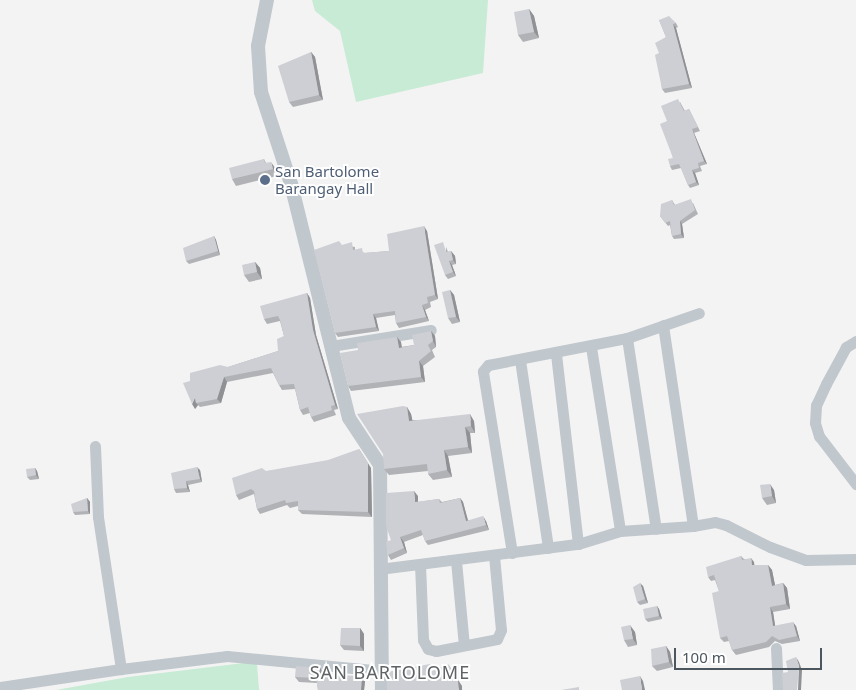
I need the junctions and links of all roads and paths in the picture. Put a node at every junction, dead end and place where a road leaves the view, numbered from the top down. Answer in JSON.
{"nodes":[{"id":1,"x":267,"y":0,"type":"edge"},
{"id":2,"x":699,"y":313,"type":"dead end"},
{"id":3,"x":663,"y":325,"type":"junction"},
{"id":4,"x":431,"y":330,"type":"edge"},
{"id":5,"x":628,"y":338,"type":"junction"},
{"id":6,"x":856,"y":341,"type":"edge"},
{"id":7,"x":331,"y":346,"type":"junction"},
{"id":8,"x":591,"y":347,"type":"junction"},
{"id":9,"x":556,"y":354,"type":"junction"},
{"id":10,"x":520,"y":360,"type":"junction"},
{"id":11,"x":95,"y":446,"type":"dead end"},
{"id":12,"x":856,"y":484,"type":"edge"},
{"id":13,"x":693,"y":526,"type":"junction"},
{"id":14,"x":656,"y":529,"type":"junction"},
{"id":15,"x":620,"y":532,"type":"junction"},
{"id":16,"x":578,"y":544,"type":"junction"},
{"id":17,"x":548,"y":548,"type":"junction"},
{"id":18,"x":512,"y":553,"type":"junction"},
{"id":19,"x":494,"y":556,"type":"junction"},
{"id":20,"x":856,"y":559,"type":"edge"},
{"id":21,"x":456,"y":561,"type":"junction"},
{"id":22,"x":420,"y":564,"type":"junction"},
{"id":23,"x":379,"y":569,"type":"junction"},
{"id":24,"x":464,"y":645,"type":"junction"},
{"id":25,"x":776,"y":648,"type":"dead end"},
{"id":26,"x":121,"y":669,"type":"junction"},
{"id":27,"x":383,"y":671,"type":"junction"},
{"id":28,"x":0,"y":687,"type":"edge"},
{"id":29,"x":382,"y":690,"type":"edge"},
{"id":30,"x":778,"y":690,"type":"edge"}],
"edges":[{"from":1,"to":7,"type":"street"},
{"from":2,"to":3,"type":"street"},
{"from":3,"to":5,"type":"street"},
{"from":3,"to":13,"type":"street"},
{"from":4,"to":7,"type":"street"},
{"from":5,"to":8,"type":"street"},
{"from":5,"to":14,"type":"street"},
{"from":6,"to":12,"type":"street"},
{"from":7,"to":23,"type":"street"},
{"from":8,"to":9,"type":"street"},
{"from":8,"to":15,"type":"street"},
{"from":9,"to":10,"type":"street"},
{"from":9,"to":16,"type":"street"},
{"from":10,"to":17,"type":"street"},
{"from":10,"to":18,"type":"street"},
{"from":11,"to":26,"type":"street"},
{"from":13,"to":14,"type":"street"},
{"from":13,"to":20,"type":"street"},
{"from":14,"to":15,"type":"street"},
{"from":15,"to":16,"type":"street"},
{"from":16,"to":17,"type":"street"},
{"from":17,"to":18,"type":"street"},
{"from":18,"to":19,"type":"street"},
{"from":19,"to":21,"type":"street"},
{"from":19,"to":24,"type":"street"},
{"from":21,"to":22,"type":"street"},
{"from":21,"to":24,"type":"street"},
{"from":22,"to":23,"type":"street"},
{"from":22,"to":24,"type":"street"},
{"from":23,"to":27,"type":"street"},
{"from":25,"to":30,"type":"street"},
{"from":26,"to":27,"type":"street"},
{"from":26,"to":28,"type":"street"},
{"from":27,"to":29,"type":"street"}]}
